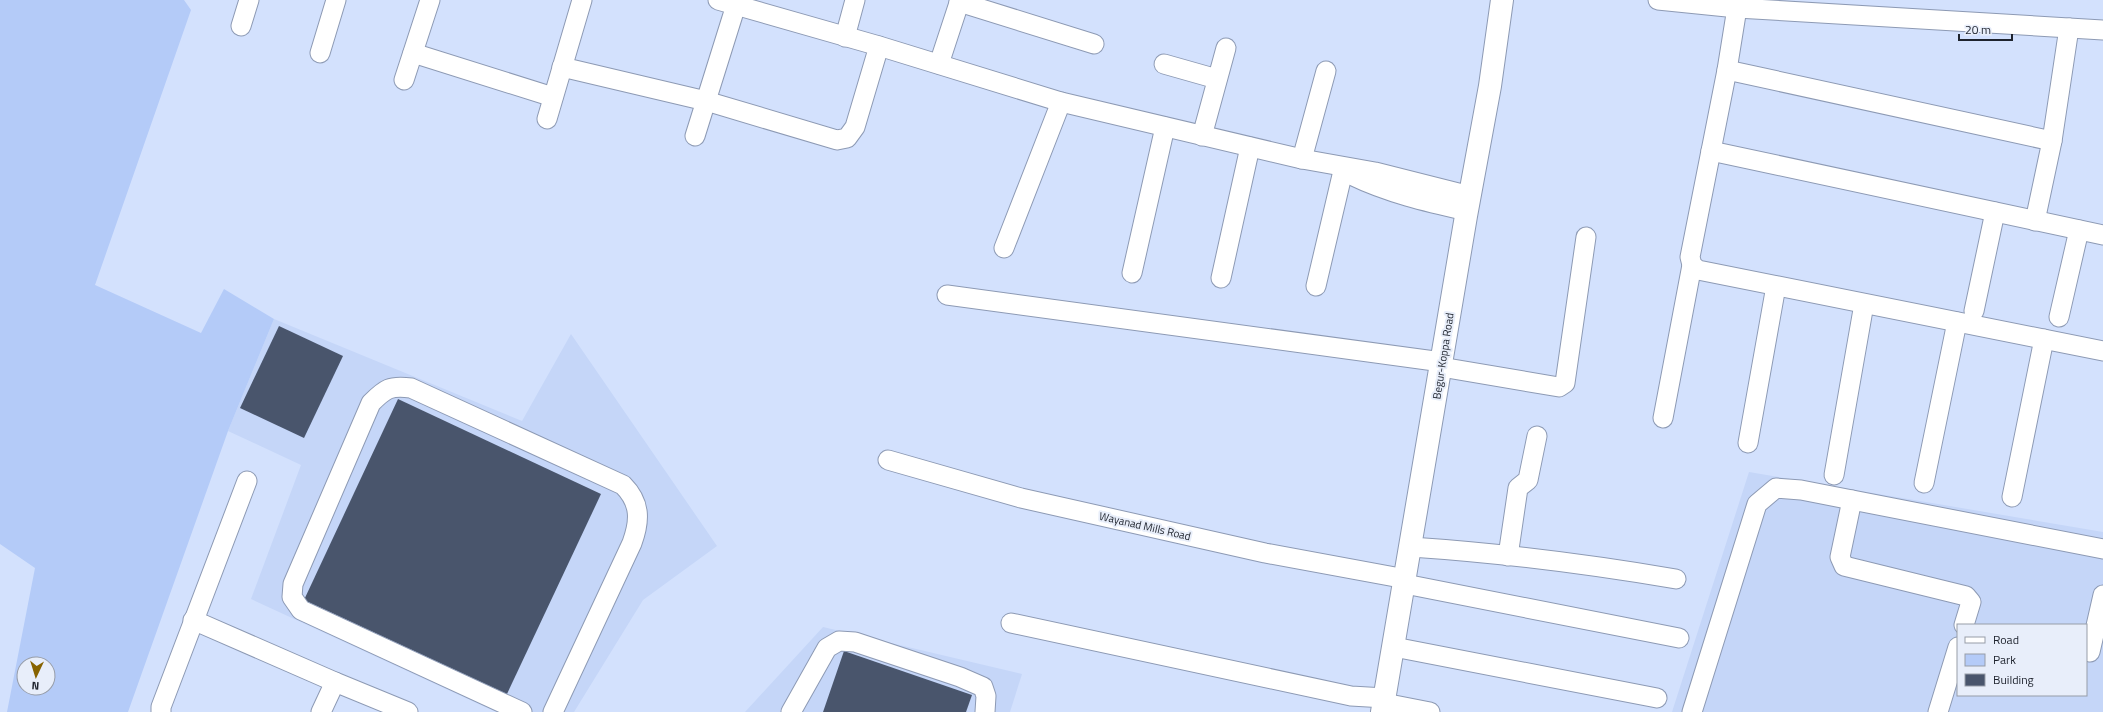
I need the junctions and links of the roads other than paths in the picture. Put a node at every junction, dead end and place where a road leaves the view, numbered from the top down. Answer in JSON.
{"nodes":[{"id":1,"x":249,"y":0,"type":"edge"},
{"id":2,"x":336,"y":0,"type":"edge"},
{"id":3,"x":430,"y":0,"type":"edge"},
{"id":4,"x":582,"y":0,"type":"edge"},
{"id":5,"x":718,"y":0,"type":"edge"},
{"id":6,"x":855,"y":0,"type":"edge"},
{"id":7,"x":1502,"y":0,"type":"edge"},
{"id":8,"x":1658,"y":0,"type":"edge"},
{"id":9,"x":960,"y":1,"type":"edge"},
{"id":10,"x":748,"y":5,"type":"edge"},
{"id":11,"x":1737,"y":8,"type":"junction"},
{"id":12,"x":241,"y":26,"type":"dead end"},
{"id":13,"x":2069,"y":28,"type":"junction"},
{"id":14,"x":2103,"y":30,"type":"edge"},
{"id":15,"x":845,"y":36,"type":"junction"},
{"id":16,"x":1094,"y":44,"type":"dead end"},
{"id":17,"x":879,"y":46,"type":"junction"},
{"id":18,"x":1226,"y":48,"type":"dead end"},
{"id":19,"x":320,"y":53,"type":"dead end"},
{"id":20,"x":413,"y":53,"type":"junction"},
{"id":21,"x":939,"y":64,"type":"junction"},
{"id":22,"x":1164,"y":64,"type":"dead end"},
{"id":23,"x":562,"y":67,"type":"junction"},
{"id":24,"x":1727,"y":70,"type":"junction"},
{"id":25,"x":1326,"y":71,"type":"dead end"},
{"id":26,"x":1217,"y":79,"type":"junction"},
{"id":27,"x":404,"y":80,"type":"dead end"},
{"id":28,"x":553,"y":97,"type":"junction"},
{"id":29,"x":706,"y":101,"type":"junction"},
{"id":30,"x":1061,"y":102,"type":"junction"},
{"id":31,"x":547,"y":119,"type":"dead end"},
{"id":32,"x":1165,"y":127,"type":"junction"},
{"id":33,"x":695,"y":136,"type":"dead end"},
{"id":34,"x":1202,"y":136,"type":"junction"},
{"id":35,"x":2052,"y":141,"type":"junction"},
{"id":36,"x":1250,"y":147,"type":"junction"},
{"id":37,"x":1711,"y":151,"type":"junction"},
{"id":38,"x":1302,"y":159,"type":"junction"},
{"id":39,"x":1339,"y":168,"type":"junction"},
{"id":40,"x":1468,"y":204,"type":"junction"},
{"id":41,"x":1995,"y":212,"type":"junction"},
{"id":42,"x":2035,"y":221,"type":"junction"},
{"id":43,"x":2079,"y":230,"type":"junction"},
{"id":44,"x":2103,"y":235,"type":"edge"},
{"id":45,"x":1586,"y":237,"type":"dead end"},
{"id":46,"x":1004,"y":248,"type":"dead end"},
{"id":47,"x":1692,"y":265,"type":"junction"},
{"id":48,"x":1132,"y":273,"type":"dead end"},
{"id":49,"x":1221,"y":278,"type":"dead end"},
{"id":50,"x":1316,"y":286,"type":"dead end"},
{"id":51,"x":1776,"y":286,"type":"junction"},
{"id":52,"x":947,"y":295,"type":"dead end"},
{"id":53,"x":1864,"y":304,"type":"junction"},
{"id":54,"x":1974,"y":311,"type":"dead end"},
{"id":55,"x":2059,"y":317,"type":"dead end"},
{"id":56,"x":1957,"y":322,"type":"junction"},
{"id":57,"x":2044,"y":340,"type":"junction"},
{"id":58,"x":2103,"y":351,"type":"edge"},
{"id":59,"x":1441,"y":364,"type":"junction"},
{"id":60,"x":1663,"y":418,"type":"dead end"},
{"id":61,"x":1537,"y":436,"type":"dead end"},
{"id":62,"x":1748,"y":443,"type":"dead end"},
{"id":63,"x":888,"y":460,"type":"dead end"},
{"id":64,"x":1834,"y":476,"type":"dead end"},
{"id":65,"x":247,"y":481,"type":"dead end"},
{"id":66,"x":1924,"y":483,"type":"dead end"},
{"id":67,"x":2012,"y":497,"type":"dead end"},
{"id":68,"x":1852,"y":500,"type":"junction"},
{"id":69,"x":1411,"y":547,"type":"junction"},
{"id":70,"x":2103,"y":549,"type":"edge"},
{"id":71,"x":1508,"y":556,"type":"junction"},
{"id":72,"x":1676,"y":579,"type":"dead end"},
{"id":73,"x":1405,"y":582,"type":"junction"},
{"id":74,"x":2103,"y":595,"type":"edge"},
{"id":75,"x":194,"y":620,"type":"junction"},
{"id":76,"x":1011,"y":623,"type":"dead end"},
{"id":77,"x":1970,"y":624,"type":"edge"},
{"id":78,"x":1679,"y":638,"type":"dead end"},
{"id":79,"x":1394,"y":647,"type":"junction"},
{"id":80,"x":1957,"y":650,"type":"edge"},
{"id":81,"x":2093,"y":652,"type":"edge"},
{"id":82,"x":335,"y":682,"type":"junction"},
{"id":83,"x":1657,"y":698,"type":"dead end"},
{"id":84,"x":1384,"y":704,"type":"edge"},
{"id":85,"x":161,"y":712,"type":"edge"},
{"id":86,"x":321,"y":712,"type":"edge"},
{"id":87,"x":408,"y":712,"type":"edge"},
{"id":88,"x":522,"y":712,"type":"edge"},
{"id":89,"x":553,"y":712,"type":"edge"},
{"id":90,"x":791,"y":712,"type":"edge"},
{"id":91,"x":985,"y":712,"type":"edge"},
{"id":92,"x":1430,"y":712,"type":"edge"},
{"id":93,"x":1692,"y":712,"type":"edge"},
{"id":94,"x":1938,"y":712,"type":"edge"}],
"edges":[{"from":1,"to":12,"type":"street"},
{"from":2,"to":19,"type":"street"},
{"from":3,"to":20,"type":"street"},
{"from":4,"to":23,"type":"street"},
{"from":5,"to":10,"type":"street"},
{"from":6,"to":15,"type":"street"},
{"from":7,"to":40,"type":"main road","name":"Begur-Koppa Road"},
{"from":8,"to":11,"type":"street"},
{"from":9,"to":16,"type":"street"},
{"from":9,"to":21,"type":"street"},
{"from":10,"to":15,"type":"street"},
{"from":10,"to":29,"type":"street"},
{"from":11,"to":13,"type":"street"},
{"from":11,"to":24,"type":"street"},
{"from":13,"to":14,"type":"street"},
{"from":13,"to":35,"type":"street"},
{"from":15,"to":17,"type":"street"},
{"from":17,"to":21,"type":"street"},
{"from":17,"to":29,"type":"street"},
{"from":18,"to":26,"type":"street"},
{"from":20,"to":27,"type":"street"},
{"from":20,"to":28,"type":"street"},
{"from":21,"to":30,"type":"street"},
{"from":22,"to":26,"type":"street"},
{"from":23,"to":28,"type":"street"},
{"from":23,"to":29,"type":"street"},
{"from":24,"to":35,"type":"street"},
{"from":24,"to":37,"type":"street"},
{"from":25,"to":38,"type":"street"},
{"from":26,"to":34,"type":"street"},
{"from":28,"to":31,"type":"street"},
{"from":29,"to":33,"type":"street"},
{"from":30,"to":32,"type":"street"},
{"from":30,"to":46,"type":"street"},
{"from":32,"to":34,"type":"street"},
{"from":32,"to":48,"type":"street"},
{"from":34,"to":36,"type":"street"},
{"from":35,"to":42,"type":"street"},
{"from":36,"to":38,"type":"street"},
{"from":36,"to":49,"type":"street"},
{"from":37,"to":41,"type":"street"},
{"from":37,"to":47,"type":"street"},
{"from":38,"to":39,"type":"street"},
{"from":39,"to":40,"type":"street"},
{"from":39,"to":50,"type":"street"},
{"from":40,"to":59,"type":"main road","name":"Begur-Koppa Road"},
{"from":41,"to":42,"type":"street"},
{"from":41,"to":54,"type":"street"},
{"from":42,"to":43,"type":"street"},
{"from":43,"to":44,"type":"street"},
{"from":43,"to":55,"type":"street"},
{"from":45,"to":59,"type":"street"},
{"from":47,"to":51,"type":"street"},
{"from":47,"to":60,"type":"street"},
{"from":51,"to":53,"type":"street"},
{"from":51,"to":62,"type":"street"},
{"from":52,"to":59,"type":"street"},
{"from":53,"to":56,"type":"street"},
{"from":53,"to":64,"type":"street"},
{"from":56,"to":57,"type":"street"},
{"from":56,"to":66,"type":"street"},
{"from":57,"to":58,"type":"street"},
{"from":57,"to":67,"type":"street"},
{"from":59,"to":69,"type":"main road","name":"Begur-Koppa Road"},
{"from":61,"to":71,"type":"street"},
{"from":63,"to":73,"type":"street","name":"Wayanad Mills Road"},
{"from":65,"to":75,"type":"street"},
{"from":68,"to":70,"type":"street"},
{"from":68,"to":77,"type":"street"},
{"from":68,"to":93,"type":"street"},
{"from":69,"to":71,"type":"street"},
{"from":69,"to":73,"type":"main road","name":"Begur-Koppa Road"},
{"from":71,"to":72,"type":"street"},
{"from":73,"to":78,"type":"street","name":"Wayanad Mills Road"},
{"from":73,"to":79,"type":"main road","name":"Begur-Koppa Road"},
{"from":74,"to":81,"type":"street"},
{"from":75,"to":82,"type":"street"},
{"from":75,"to":85,"type":"street"},
{"from":76,"to":84,"type":"street"},
{"from":79,"to":83,"type":"street"},
{"from":79,"to":84,"type":"main road","name":"Begur-Koppa Road"},
{"from":80,"to":94,"type":"street"},
{"from":82,"to":86,"type":"street"},
{"from":82,"to":87,"type":"street"},
{"from":84,"to":92,"type":"street"},
{"from":88,"to":89,"type":"street"},
{"from":90,"to":91,"type":"street"}]}
